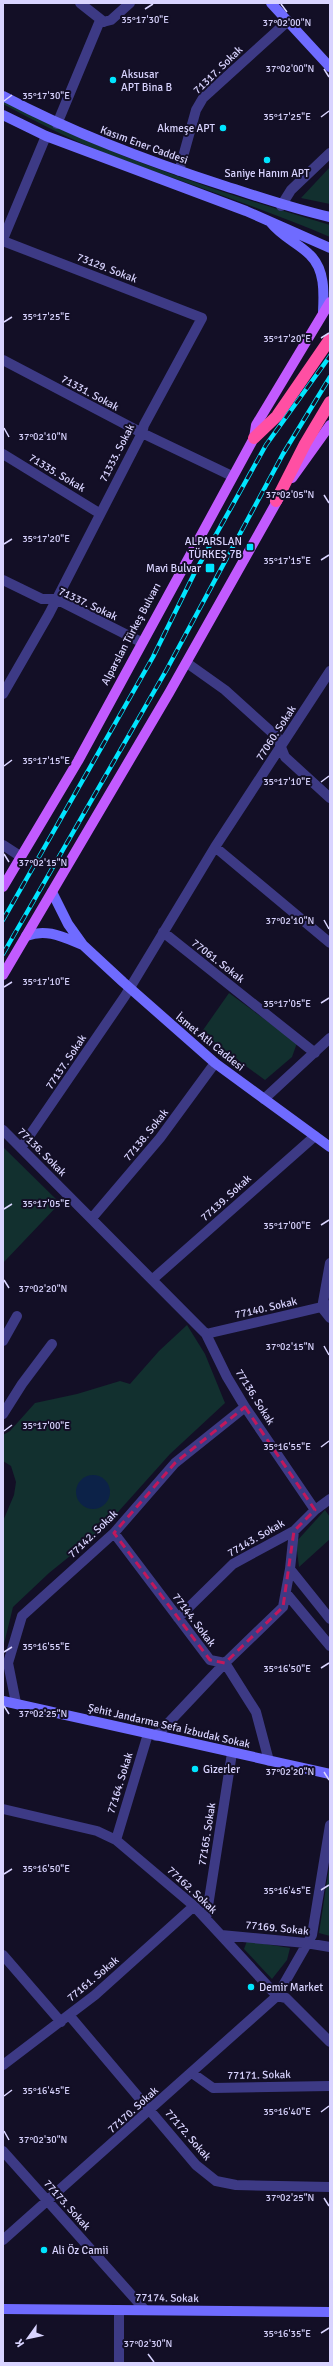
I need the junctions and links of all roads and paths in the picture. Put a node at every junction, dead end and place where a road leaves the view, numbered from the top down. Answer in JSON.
{"nodes":[{"id":1,"x":80,"y":3,"type":"edge"},
{"id":2,"x":130,"y":3,"type":"edge"},
{"id":3,"x":271,"y":3,"type":"edge"},
{"id":4,"x":288,"y":21,"type":"junction"},
{"id":5,"x":104,"y":22,"type":"junction"},
{"id":6,"x":330,"y":67,"type":"edge"},
{"id":7,"x":3,"y":96,"type":"edge"},
{"id":8,"x":3,"y":115,"type":"edge"},
{"id":9,"x":57,"y":124,"type":"junction"},
{"id":10,"x":46,"y":136,"type":"junction"},
{"id":11,"x":330,"y":153,"type":"edge"},
{"id":12,"x":179,"y":171,"type":"junction"},
{"id":13,"x":282,"y":206,"type":"junction"},
{"id":14,"x":330,"y":212,"type":"edge"},
{"id":15,"x":330,"y":217,"type":"edge"},
{"id":16,"x":270,"y":221,"type":"junction"},
{"id":17,"x":3,"y":240,"type":"edge"},
{"id":18,"x":330,"y":248,"type":"edge"},
{"id":19,"x":330,"y":302,"type":"edge"},
{"id":20,"x":323,"y":312,"type":"junction"},
{"id":21,"x":202,"y":318,"type":"joint"},
{"id":22,"x":330,"y":340,"type":"edge"},
{"id":23,"x":3,"y":360,"type":"edge"},
{"id":24,"x":330,"y":402,"type":"edge"},
{"id":25,"x":330,"y":425,"type":"edge"},
{"id":26,"x":142,"y":433,"type":"junction"},
{"id":27,"x":254,"y":438,"type":"junction"},
{"id":28,"x":3,"y":454,"type":"edge"},
{"id":29,"x":232,"y":476,"type":"junction"},
{"id":30,"x":276,"y":501,"type":"junction"},
{"id":31,"x":99,"y":513,"type":"junction"},
{"id":32,"x":3,"y":580,"type":"edge"},
{"id":33,"x":56,"y":599,"type":"junction"},
{"id":34,"x":141,"y":642,"type":"junction"},
{"id":35,"x":187,"y":663,"type":"junction"},
{"id":36,"x":330,"y":671,"type":"edge"},
{"id":37,"x":3,"y":694,"type":"edge"},
{"id":38,"x":281,"y":747,"type":"junction"},
{"id":39,"x":330,"y":798,"type":"edge"},
{"id":40,"x":3,"y":845,"type":"edge"},
{"id":41,"x":215,"y":848,"type":"junction"},
{"id":42,"x":20,"y":856,"type":"junction"},
{"id":43,"x":3,"y":887,"type":"edge"},
{"id":44,"x":52,"y":892,"type":"junction"},
{"id":45,"x":163,"y":932,"type":"junction"},
{"id":46,"x":26,"y":936,"type":"junction"},
{"id":47,"x":330,"y":943,"type":"edge"},
{"id":48,"x":83,"y":945,"type":"junction"},
{"id":49,"x":3,"y":976,"type":"edge"},
{"id":50,"x":130,"y":988,"type":"junction"},
{"id":51,"x":330,"y":1038,"type":"edge"},
{"id":52,"x":315,"y":1053,"type":"junction"},
{"id":53,"x":215,"y":1063,"type":"junction"},
{"id":54,"x":264,"y":1098,"type":"junction"},
{"id":55,"x":3,"y":1130,"type":"edge"},
{"id":56,"x":314,"y":1136,"type":"junction"},
{"id":57,"x":330,"y":1147,"type":"edge"},
{"id":58,"x":21,"y":1148,"type":"junction"},
{"id":59,"x":92,"y":1218,"type":"junction"},
{"id":60,"x":330,"y":1263,"type":"edge"},
{"id":61,"x":153,"y":1279,"type":"junction"},
{"id":62,"x":326,"y":1306,"type":"edge"},
{"id":63,"x":17,"y":1316,"type":"dead end"},
{"id":64,"x":330,"y":1318,"type":"edge"},
{"id":65,"x":206,"y":1334,"type":"junction"},
{"id":66,"x":3,"y":1340,"type":"edge"},
{"id":67,"x":52,"y":1344,"type":"dead end"},
{"id":68,"x":245,"y":1407,"type":"junction"},
{"id":69,"x":3,"y":1414,"type":"edge"},
{"id":70,"x":330,"y":1499,"type":"edge"},
{"id":71,"x":316,"y":1510,"type":"junction"},
{"id":72,"x":294,"y":1530,"type":"junction"},
{"id":73,"x":114,"y":1533,"type":"junction"},
{"id":74,"x":290,"y":1569,"type":"junction"},
{"id":75,"x":286,"y":1593,"type":"junction"},
{"id":76,"x":178,"y":1618,"type":"junction"},
{"id":77,"x":330,"y":1619,"type":"edge"},
{"id":78,"x":330,"y":1646,"type":"edge"},
{"id":79,"x":225,"y":1663,"type":"junction"},
{"id":80,"x":3,"y":1701,"type":"edge"},
{"id":81,"x":16,"y":1703,"type":"junction"},
{"id":82,"x":152,"y":1735,"type":"junction"},
{"id":83,"x":232,"y":1753,"type":"junction"},
{"id":84,"x":269,"y":1761,"type":"junction"},
{"id":85,"x":330,"y":1774,"type":"edge"},
{"id":86,"x":3,"y":1809,"type":"edge"},
{"id":87,"x":330,"y":1825,"type":"edge"},
{"id":88,"x":116,"y":1840,"type":"junction"},
{"id":89,"x":328,"y":1861,"type":"edge"},
{"id":90,"x":194,"y":1906,"type":"junction"},
{"id":91,"x":206,"y":1918,"type":"junction"},
{"id":92,"x":221,"y":1935,"type":"junction"},
{"id":93,"x":306,"y":1943,"type":"junction"},
{"id":94,"x":330,"y":1947,"type":"edge"},
{"id":95,"x":3,"y":1955,"type":"edge"},
{"id":96,"x":277,"y":1996,"type":"junction"},
{"id":97,"x":65,"y":2018,"type":"junction"},
{"id":98,"x":330,"y":2042,"type":"edge"},
{"id":99,"x":3,"y":2065,"type":"edge"},
{"id":100,"x":192,"y":2073,"type":"junction"},
{"id":101,"x":330,"y":2086,"type":"edge"},
{"id":102,"x":150,"y":2111,"type":"junction"},
{"id":103,"x":3,"y":2151,"type":"edge"},
{"id":104,"x":330,"y":2188,"type":"edge"},
{"id":105,"x":48,"y":2202,"type":"junction"},
{"id":106,"x":3,"y":2240,"type":"edge"},
{"id":107,"x":3,"y":2309,"type":"edge"},
{"id":108,"x":119,"y":2310,"type":"junction"},
{"id":109,"x":145,"y":2310,"type":"junction"},
{"id":110,"x":330,"y":2312,"type":"edge"},
{"id":111,"x":119,"y":2363,"type":"edge"}],
"edges":[{"from":1,"to":5,"type":"street"},
{"from":2,"to":5,"type":"street"},
{"from":3,"to":4,"type":"main road"},
{"from":4,"to":6,"type":"main road"},
{"from":4,"to":12,"type":"street","name":"71317. Sokak"},
{"from":5,"to":9,"type":"street"},
{"from":7,"to":9,"type":"main road","name":"Kasım Ener Caddesi"},
{"from":8,"to":10,"type":"main road"},
{"from":9,"to":12,"type":"main road","name":"Kasım Ener Caddesi"},
{"from":10,"to":16,"type":"main road"},
{"from":10,"to":17,"type":"street"},
{"from":11,"to":13,"type":"street"},
{"from":12,"to":13,"type":"main road","name":"Kasım Ener Caddesi"},
{"from":13,"to":14,"type":"main road"},
{"from":13,"to":15,"type":"main road"},
{"from":16,"to":18,"type":"main road"},
{"from":16,"to":20,"type":"main road"},
{"from":17,"to":21,"type":"street","name":"73129. Sokak"},
{"from":19,"to":20,"type":"main road"},
{"from":20,"to":27,"type":"main road"},
{"from":21,"to":26,"type":"street","name":"71333. Sokak"},
{"from":22,"to":27,"type":"highway","name":"Alparslan Türkeş Bulvarı"},
{"from":23,"to":26,"type":"street","name":"71331. Sokak"},
{"from":24,"to":30,"type":"highway"},
{"from":25,"to":30,"type":"main road"},
{"from":26,"to":29,"type":"street","name":"71331. Sokak"},
{"from":26,"to":31,"type":"street","name":"71333. Sokak"},
{"from":27,"to":29,"type":"main road","name":"Alparslan Türkeş Bulvarı"},
{"from":28,"to":31,"type":"street","name":"71335. Sokak"},
{"from":29,"to":34,"type":"main road","name":"Alparslan Türkeş Bulvarı"},
{"from":30,"to":35,"type":"main road"},
{"from":31,"to":33,"type":"street","name":"71333. Sokak"},
{"from":32,"to":33,"type":"street","name":"71337. Sokak"},
{"from":33,"to":34,"type":"street","name":"71337. Sokak"},
{"from":33,"to":37,"type":"street","name":"71333. Sokak"},
{"from":34,"to":42,"type":"main road","name":"Alparslan Türkeş Bulvarı"},
{"from":35,"to":38,"type":"street"},
{"from":35,"to":44,"type":"main road"},
{"from":36,"to":38,"type":"street","name":"77060. Sokak"},
{"from":38,"to":39,"type":"street"},
{"from":38,"to":41,"type":"street","name":"77060. Sokak"},
{"from":40,"to":42,"type":"street"},
{"from":41,"to":45,"type":"street","name":"77060. Sokak"},
{"from":41,"to":47,"type":"street"},
{"from":42,"to":43,"type":"main road","name":"Alparslan Türkeş Bulvarı"},
{"from":44,"to":46,"type":"main road"},
{"from":44,"to":48,"type":"main road"},
{"from":45,"to":50,"type":"street","name":"77137. Sokak"},
{"from":45,"to":52,"type":"street","name":"77061. Sokak"},
{"from":46,"to":48,"type":"main road"},
{"from":46,"to":49,"type":"main road"},
{"from":48,"to":50,"type":"main road","name":"İsmet Atlı Caddesi"},
{"from":50,"to":53,"type":"main road","name":"İsmet Atlı Caddesi"},
{"from":50,"to":58,"type":"street","name":"77137. Sokak"},
{"from":51,"to":52,"type":"street"},
{"from":52,"to":54,"type":"street"},
{"from":53,"to":54,"type":"main road","name":"İsmet Atlı Caddesi"},
{"from":53,"to":59,"type":"street","name":"77138. Sokak"},
{"from":54,"to":56,"type":"main road","name":"İsmet Atlı Caddesi"},
{"from":55,"to":58,"type":"street","name":"77136. Sokak"},
{"from":56,"to":57,"type":"main road","name":"İsmet Atlı Caddesi"},
{"from":56,"to":61,"type":"street","name":"77139. Sokak"},
{"from":58,"to":59,"type":"street","name":"77136. Sokak"},
{"from":59,"to":61,"type":"street","name":"77136. Sokak"},
{"from":60,"to":62,"type":"street"},
{"from":61,"to":65,"type":"street","name":"77136. Sokak"},
{"from":62,"to":64,"type":"street"},
{"from":62,"to":65,"type":"street","name":"77140. Sokak"},
{"from":63,"to":66,"type":"street"},
{"from":65,"to":68,"type":"street","name":"77136. Sokak"},
{"from":67,"to":69,"type":"street"},
{"from":68,"to":71,"type":"street","name":"77136. Sokak"},
{"from":68,"to":73,"type":"street","name":"77142. Sokak"},
{"from":70,"to":71,"type":"street"},
{"from":71,"to":72,"type":"street"},
{"from":72,"to":74,"type":"street"},
{"from":72,"to":76,"type":"street","name":"77143. Sokak"},
{"from":73,"to":76,"type":"street","name":"77144. Sokak"},
{"from":73,"to":81,"type":"street","name":"77142. Sokak"},
{"from":74,"to":75,"type":"street"},
{"from":74,"to":77,"type":"street"},
{"from":75,"to":78,"type":"street"},
{"from":75,"to":79,"type":"street"},
{"from":76,"to":79,"type":"street","name":"77144. Sokak"},
{"from":79,"to":82,"type":"street"},
{"from":79,"to":84,"type":"street"},
{"from":80,"to":81,"type":"main road","name":"Şehit Jandarma Sefa İzbudak Sokak"},
{"from":81,"to":82,"type":"main road","name":"Şehit Jandarma Sefa İzbudak Sokak"},
{"from":82,"to":83,"type":"main road","name":"Şehit Jandarma Sefa İzbudak Sokak"},
{"from":82,"to":88,"type":"street","name":"77164. Sokak"},
{"from":83,"to":84,"type":"main road","name":"Şehit Jandarma Sefa İzbudak Sokak"},
{"from":83,"to":91,"type":"street","name":"77165. Sokak"},
{"from":84,"to":85,"type":"main road","name":"Şehit Jandarma Sefa İzbudak Sokak"},
{"from":86,"to":88,"type":"street","name":"77162. Sokak"},
{"from":87,"to":89,"type":"street","name":"77170. Sokak"},
{"from":88,"to":90,"type":"street","name":"77162. Sokak"},
{"from":89,"to":93,"type":"street","name":"77170. Sokak"},
{"from":90,"to":91,"type":"street","name":"77162. Sokak"},
{"from":90,"to":97,"type":"street","name":"77161. Sokak"},
{"from":91,"to":92,"type":"street","name":"77162. Sokak"},
{"from":92,"to":93,"type":"street","name":"77169. Sokak"},
{"from":92,"to":96,"type":"street","name":"77162. Sokak"},
{"from":93,"to":94,"type":"street","name":"77169. Sokak"},
{"from":93,"to":96,"type":"street","name":"77170. Sokak"},
{"from":95,"to":97,"type":"street","name":"77172. Sokak"},
{"from":96,"to":98,"type":"street","name":"77162. Sokak"},
{"from":96,"to":100,"type":"street","name":"77170. Sokak"},
{"from":97,"to":99,"type":"street","name":"77161. Sokak"},
{"from":97,"to":102,"type":"street","name":"77172. Sokak"},
{"from":100,"to":101,"type":"street","name":"77171. Sokak"},
{"from":100,"to":102,"type":"street","name":"77170. Sokak"},
{"from":102,"to":104,"type":"street","name":"77172. Sokak"},
{"from":102,"to":105,"type":"street","name":"77170. Sokak"},
{"from":103,"to":105,"type":"street","name":"77173. Sokak"},
{"from":105,"to":106,"type":"street","name":"77170. Sokak"},
{"from":105,"to":109,"type":"street","name":"77173. Sokak"},
{"from":107,"to":108,"type":"main road","name":"77174. Sokak"},
{"from":108,"to":109,"type":"main road","name":"77174. Sokak"},
{"from":108,"to":111,"type":"street"},
{"from":109,"to":110,"type":"main road","name":"77174. Sokak"}]}
